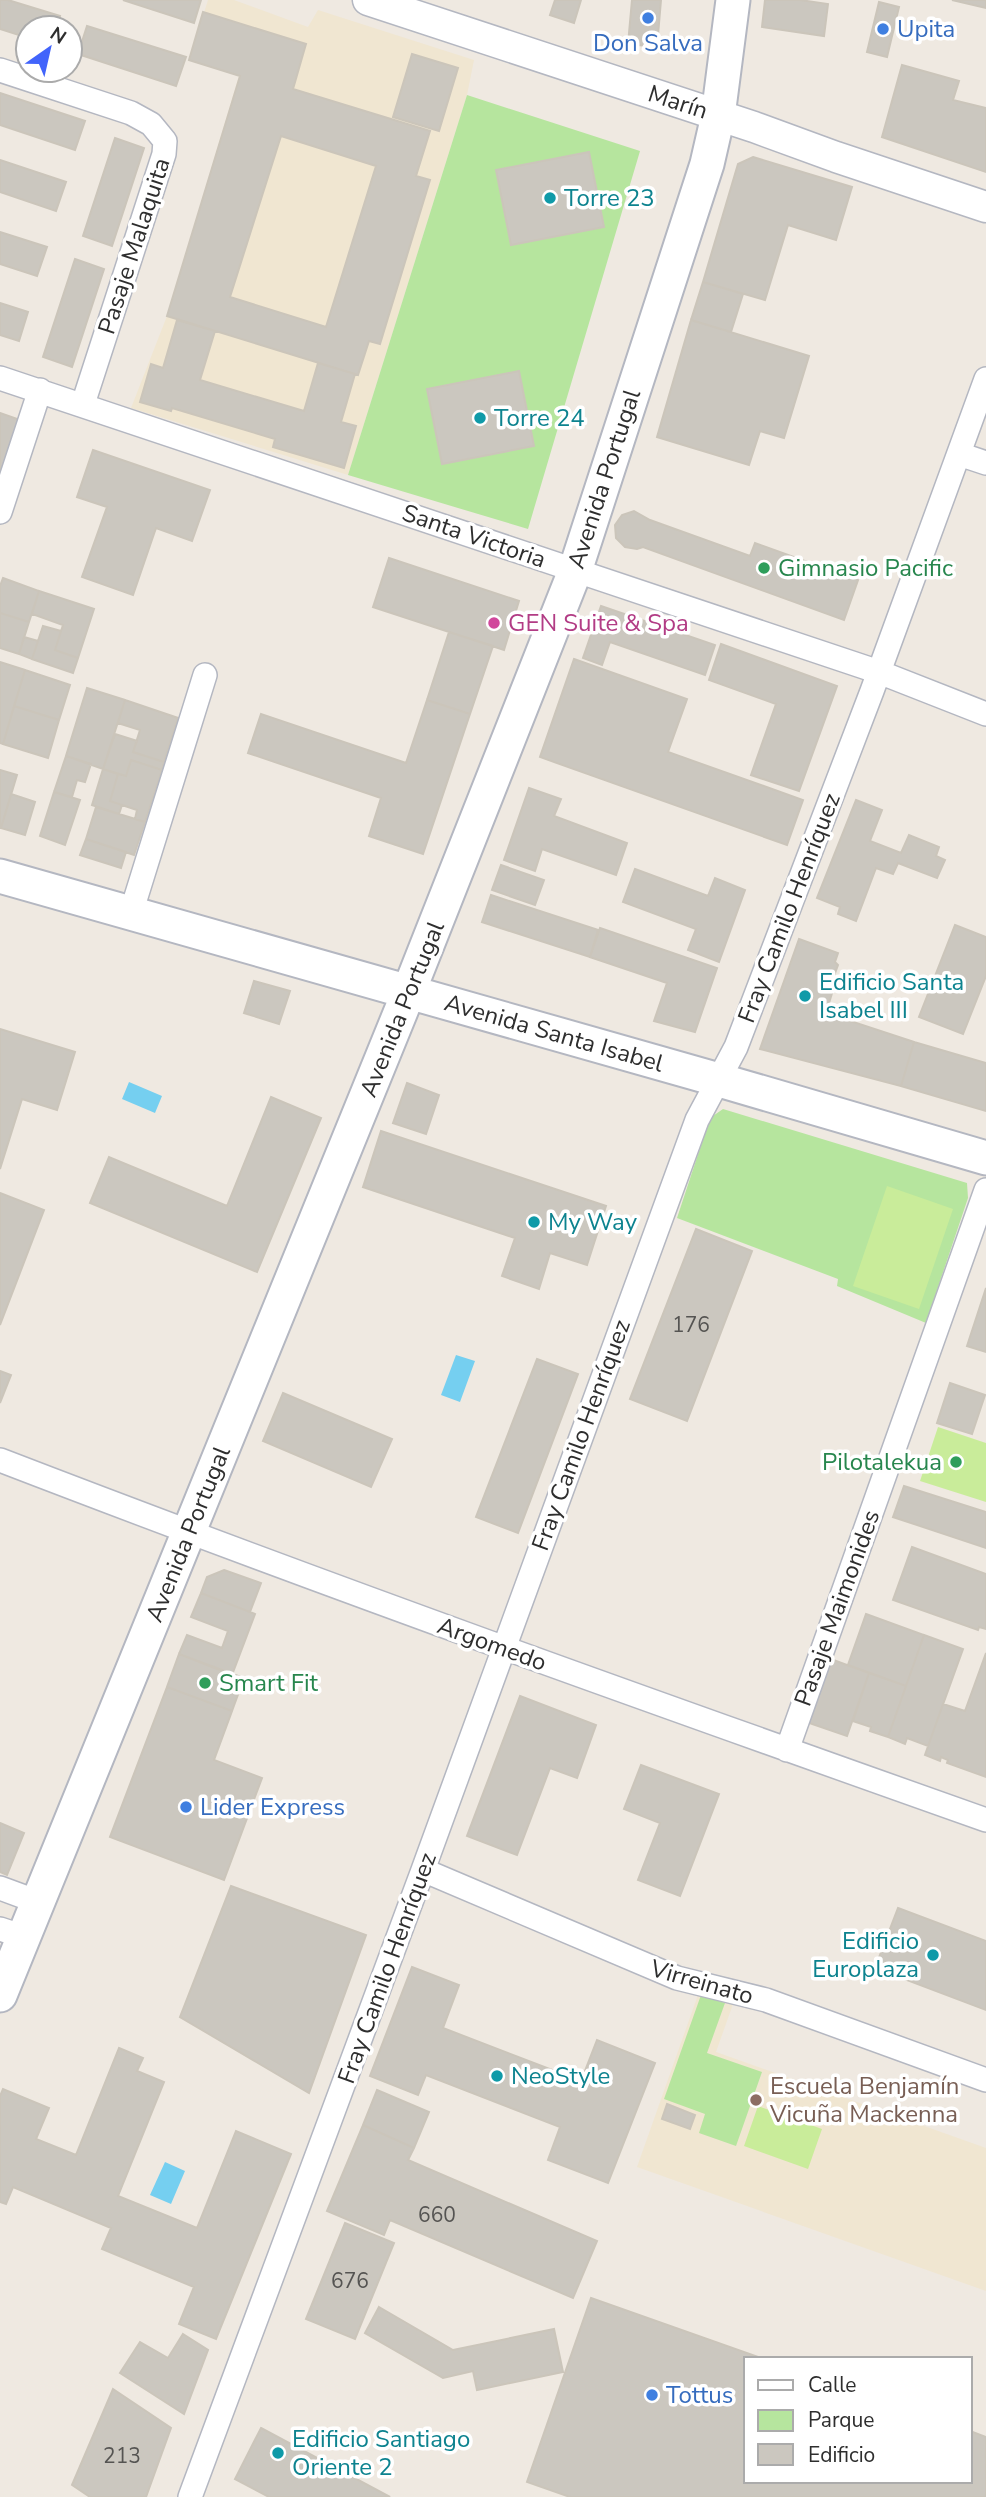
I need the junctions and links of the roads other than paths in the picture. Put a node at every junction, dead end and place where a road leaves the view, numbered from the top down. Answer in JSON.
{"nodes":[{"id":1,"x":368,"y":0,"type":"edge"},
{"id":2,"x":733,"y":0,"type":"edge"},
{"id":3,"x":0,"y":70,"type":"edge"},
{"id":4,"x":718,"y":116,"type":"junction"},
{"id":5,"x":986,"y":207,"type":"edge"},
{"id":6,"x":0,"y":378,"type":"edge"},
{"id":7,"x":986,"y":379,"type":"edge"},
{"id":8,"x":40,"y":390,"type":"junction"},
{"id":9,"x":83,"y":404,"type":"junction"},
{"id":10,"x":959,"y":454,"type":"junction"},
{"id":11,"x":986,"y":463,"type":"edge"},
{"id":12,"x":0,"y":512,"type":"edge"},
{"id":13,"x":575,"y":570,"type":"junction"},
{"id":14,"x":878,"y":672,"type":"junction"},
{"id":15,"x":205,"y":675,"type":"dead end"},
{"id":16,"x":986,"y":714,"type":"edge"},
{"id":17,"x":0,"y":876,"type":"edge"},
{"id":18,"x":131,"y":913,"type":"junction"},
{"id":19,"x":409,"y":992,"type":"junction"},
{"id":20,"x":719,"y":1080,"type":"junction"},
{"id":21,"x":986,"y":1158,"type":"edge"},
{"id":22,"x":986,"y":1190,"type":"edge"},
{"id":23,"x":0,"y":1460,"type":"edge"},
{"id":24,"x":188,"y":1533,"type":"junction"},
{"id":25,"x":503,"y":1648,"type":"junction"},
{"id":26,"x":787,"y":1750,"type":"junction"},
{"id":27,"x":986,"y":1820,"type":"edge"},
{"id":28,"x":423,"y":1871,"type":"junction"},
{"id":29,"x":0,"y":1888,"type":"edge"},
{"id":30,"x":38,"y":1902,"type":"junction"},
{"id":31,"x":12,"y":1933,"type":"edge"},
{"id":32,"x":0,"y":1995,"type":"edge"},
{"id":33,"x":986,"y":2080,"type":"edge"},
{"id":34,"x":190,"y":2497,"type":"edge"}],
"edges":[{"from":1,"to":4,"type":"street","name":"Marín"},
{"from":2,"to":4,"type":"main road","name":"Avenida Portugal"},
{"from":3,"to":9,"type":"street","name":"Pasaje Malaquita"},
{"from":4,"to":5,"type":"street","name":"Marín"},
{"from":4,"to":13,"type":"main road","name":"Avenida Portugal"},
{"from":6,"to":8,"type":"street","name":"Santa Victoria"},
{"from":7,"to":10,"type":"street","name":"Fray Camilo Henríquez"},
{"from":8,"to":9,"type":"street","name":"Santa Victoria"},
{"from":8,"to":12,"type":"street"},
{"from":9,"to":13,"type":"street","name":"Santa Victoria"},
{"from":10,"to":11,"type":"street"},
{"from":10,"to":14,"type":"street","name":"Fray Camilo Henríquez"},
{"from":13,"to":14,"type":"street","name":"Santa Victoria"},
{"from":13,"to":19,"type":"main road","name":"Avenida Portugal"},
{"from":14,"to":16,"type":"street","name":"Santa Victoria"},
{"from":14,"to":20,"type":"street","name":"Fray Camilo Henríquez"},
{"from":15,"to":18,"type":"street"},
{"from":17,"to":18,"type":"main road","name":"Avenida Santa Isabel"},
{"from":18,"to":19,"type":"main road","name":"Avenida Santa Isabel"},
{"from":19,"to":20,"type":"main road","name":"Avenida Santa Isabel"},
{"from":19,"to":24,"type":"main road","name":"Avenida Portugal"},
{"from":20,"to":21,"type":"main road","name":"Avenida Santa Isabel"},
{"from":20,"to":25,"type":"street","name":"Fray Camilo Henríquez"},
{"from":22,"to":26,"type":"street","name":"Pasaje Maimonides"},
{"from":23,"to":24,"type":"street","name":"Argomedo"},
{"from":24,"to":25,"type":"street","name":"Argomedo"},
{"from":24,"to":30,"type":"main road","name":"Avenida Portugal"},
{"from":25,"to":26,"type":"street","name":"Argomedo"},
{"from":25,"to":28,"type":"street","name":"Fray Camilo Henríquez"},
{"from":26,"to":27,"type":"street","name":"Argomedo"},
{"from":28,"to":33,"type":"street","name":"Virreinato"},
{"from":28,"to":34,"type":"street","name":"Fray Camilo Henríquez"},
{"from":29,"to":30,"type":"street"},
{"from":30,"to":31,"type":"main road","name":"Avenida Portugal"},
{"from":31,"to":32,"type":"main road","name":"Avenida Portugal"}]}
